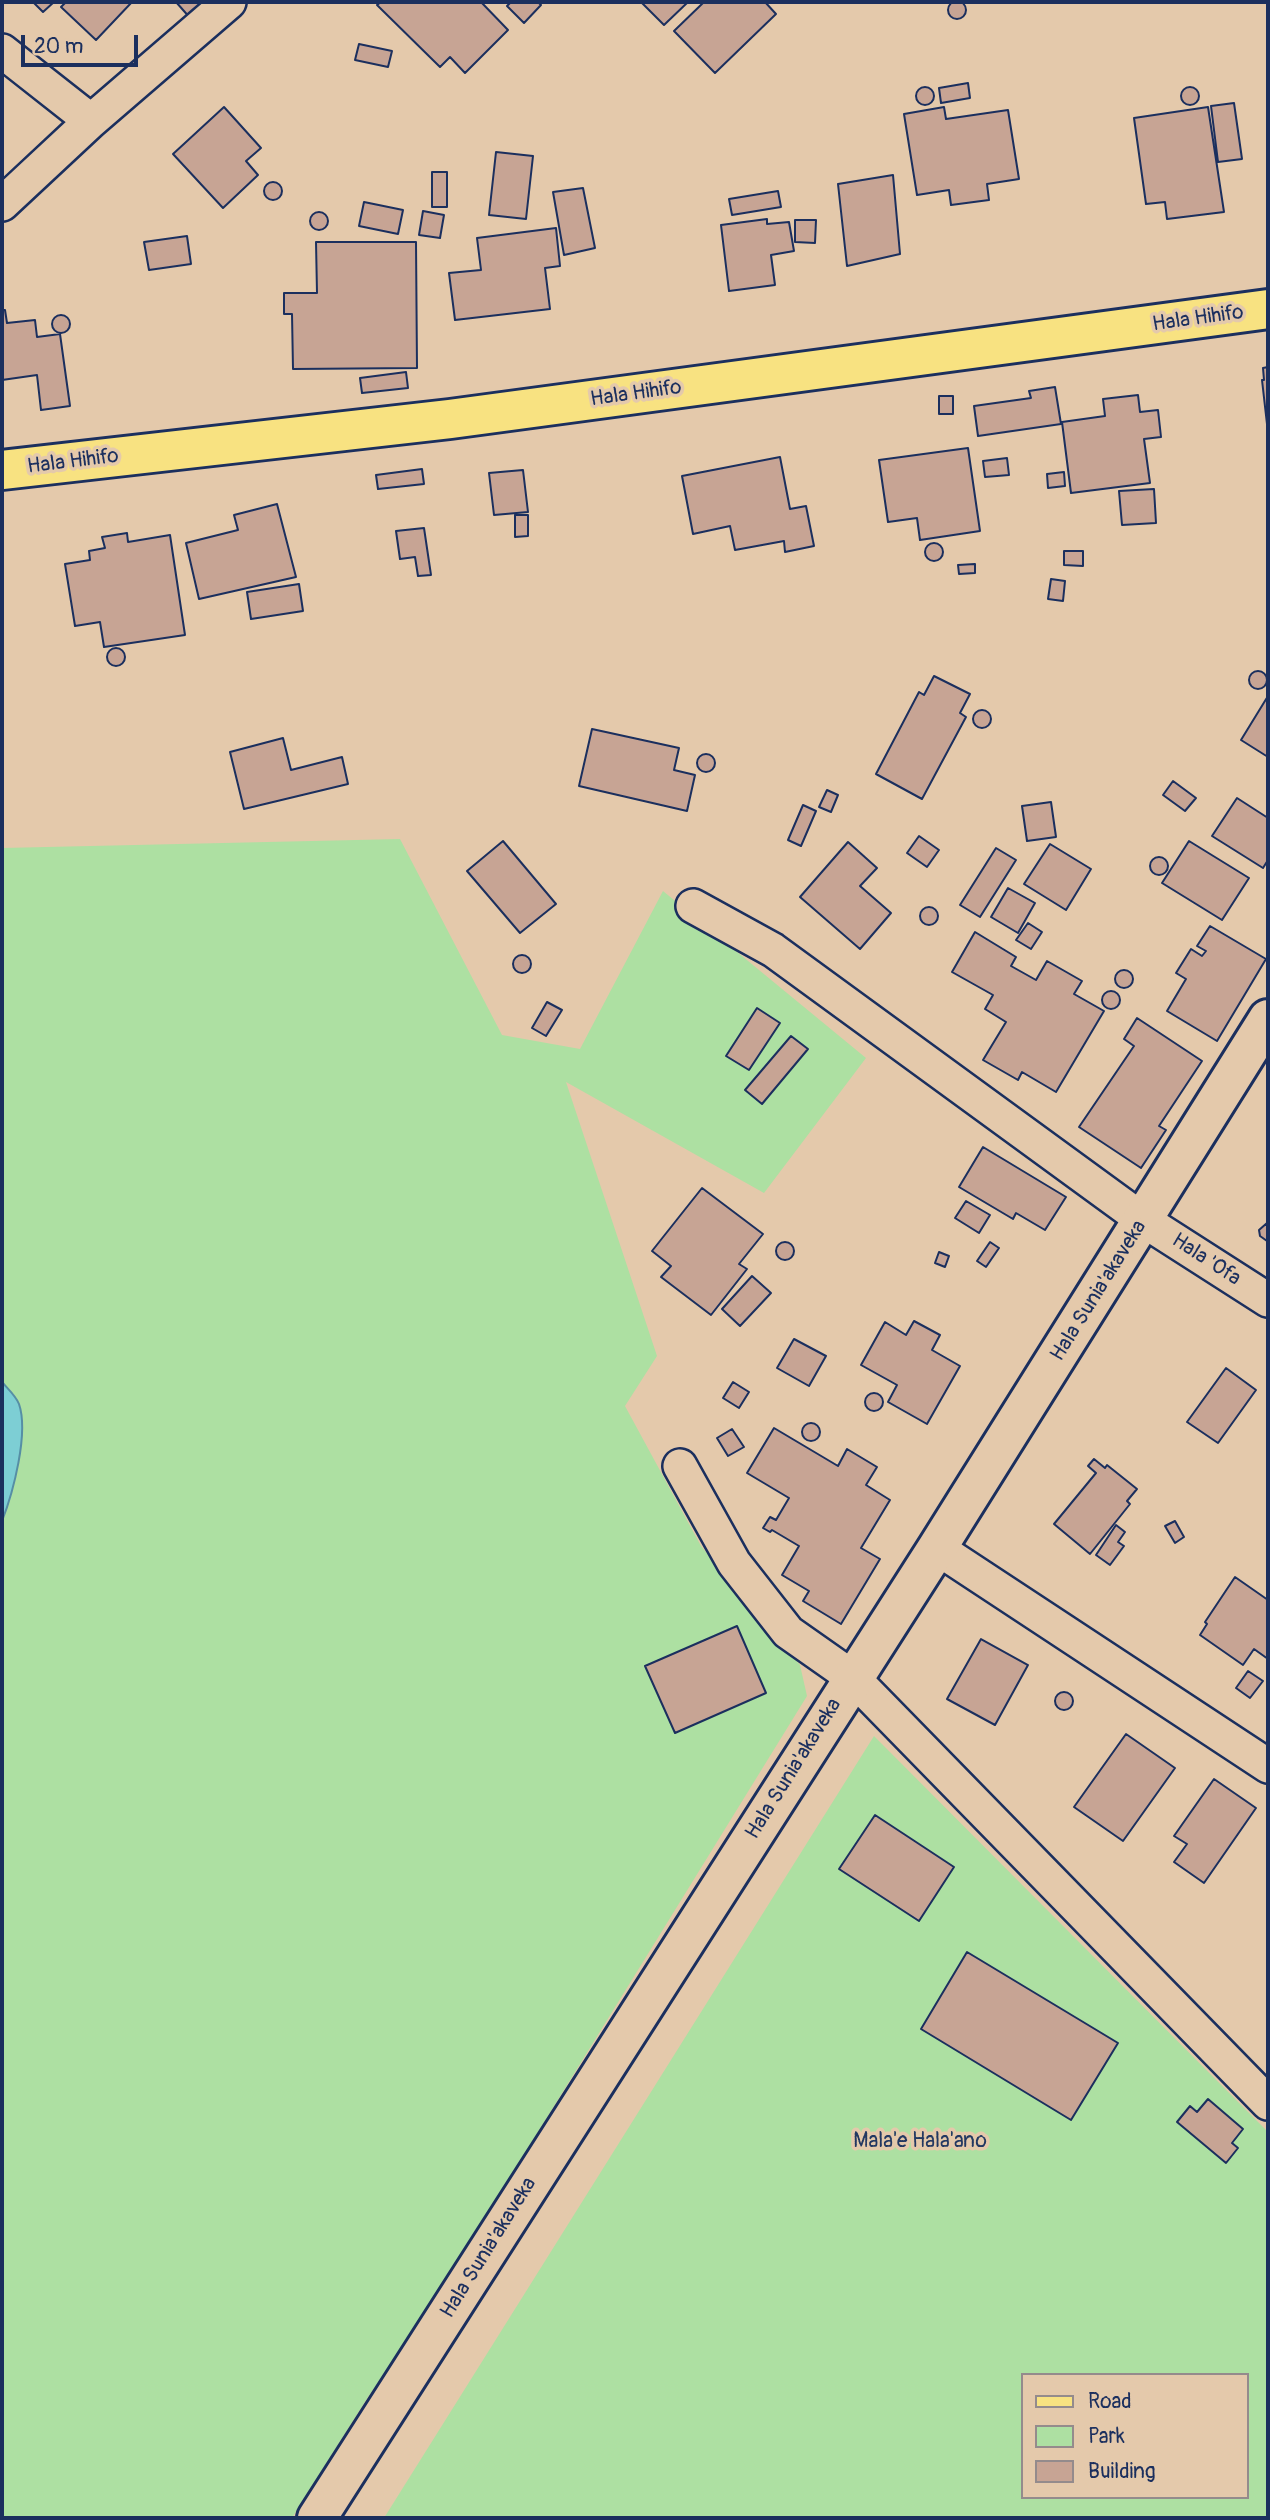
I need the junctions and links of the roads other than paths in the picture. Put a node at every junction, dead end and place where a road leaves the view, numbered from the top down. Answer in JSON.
{"nodes":[{"id":1,"x":229,"y":2,"type":"edge"},
{"id":2,"x":2,"y":51,"type":"edge"},
{"id":3,"x":91,"y":121,"type":"junction"},
{"id":4,"x":2,"y":204,"type":"edge"},
{"id":5,"x":1268,"y":309,"type":"edge"},
{"id":6,"x":2,"y":470,"type":"edge"},
{"id":7,"x":693,"y":905,"type":"dead end"},
{"id":8,"x":1268,"y":1019,"type":"edge"},
{"id":9,"x":1143,"y":1220,"type":"junction"},
{"id":10,"x":1268,"y":1300,"type":"edge"},
{"id":11,"x":680,"y":1466,"type":"dead end"},
{"id":12,"x":937,"y":1548,"type":"junction"},
{"id":13,"x":852,"y":1677,"type":"junction"},
{"id":14,"x":1268,"y":1766,"type":"edge"},
{"id":15,"x":1268,"y":2104,"type":"edge"},
{"id":16,"x":317,"y":2518,"type":"edge"}],
"edges":[{"from":1,"to":3,"type":"street"},
{"from":2,"to":3,"type":"street"},
{"from":3,"to":4,"type":"street"},
{"from":5,"to":6,"type":"main road","name":"Hala Hihifo"},
{"from":7,"to":9,"type":"street","name":"Hala 'Ofa"},
{"from":8,"to":9,"type":"street","name":"Hala Sunia'akaveka"},
{"from":9,"to":10,"type":"street","name":"Hala 'Ofa"},
{"from":9,"to":12,"type":"street","name":"Hala Sunia'akaveka"},
{"from":11,"to":13,"type":"street"},
{"from":12,"to":13,"type":"street","name":"Hala Sunia'akaveka"},
{"from":12,"to":14,"type":"street"},
{"from":13,"to":15,"type":"street"},
{"from":13,"to":16,"type":"street","name":"Hala Sunia'akaveka"}]}
